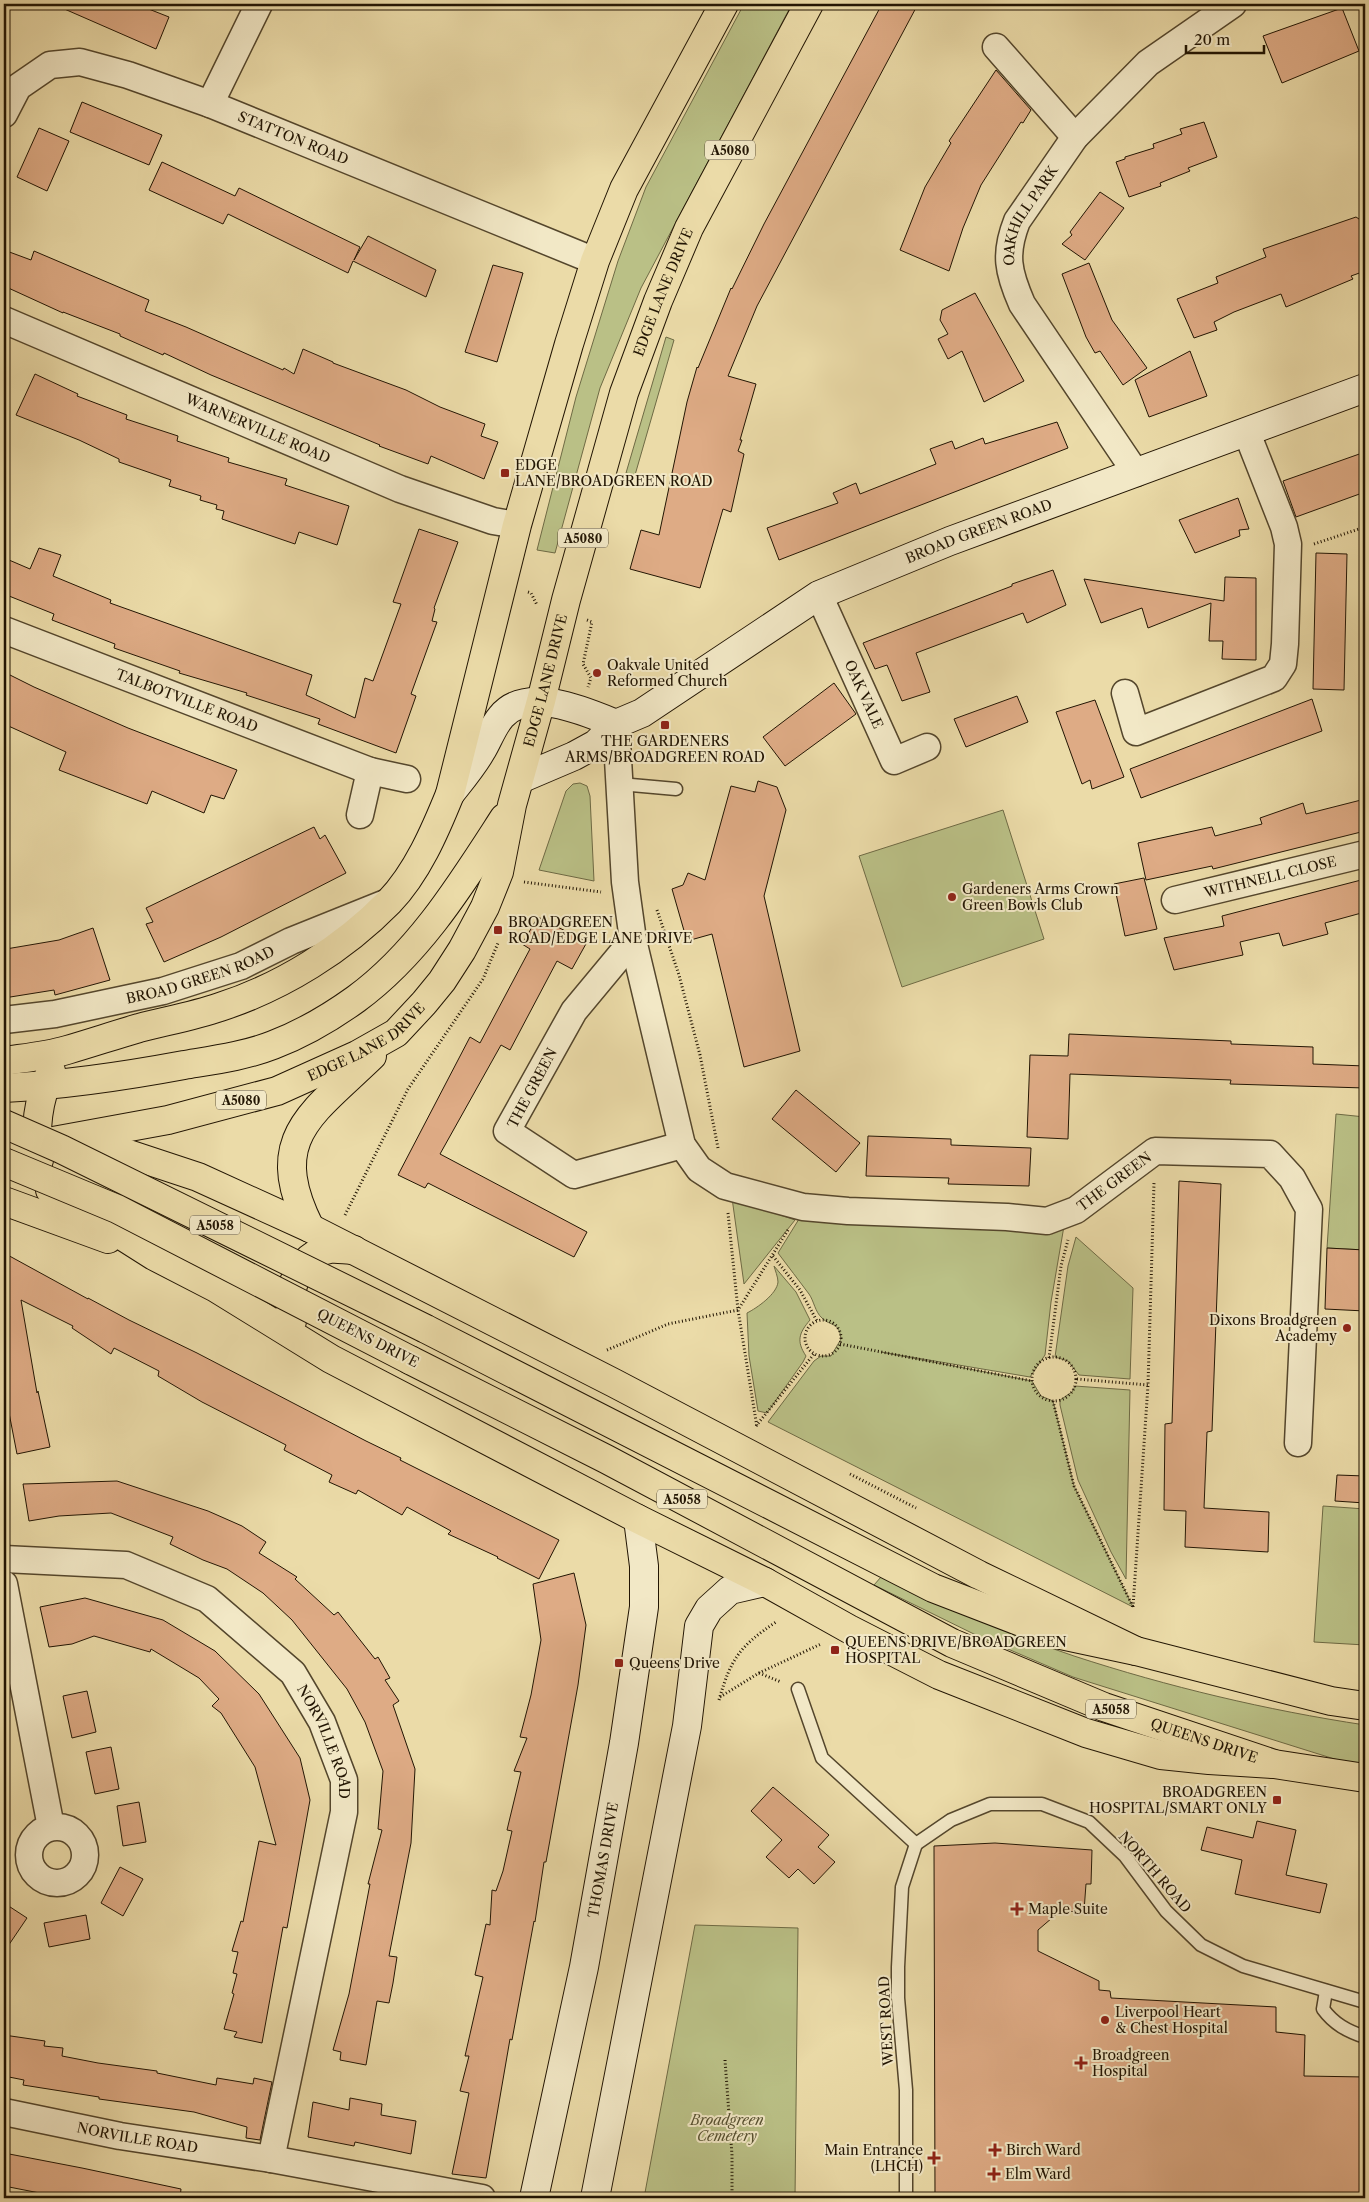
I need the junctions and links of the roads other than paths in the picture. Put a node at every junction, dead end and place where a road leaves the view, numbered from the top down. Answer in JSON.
{"nodes":[{"id":1,"x":259,"y":4,"type":"edge"},
{"id":2,"x":724,"y":4,"type":"edge"},
{"id":3,"x":809,"y":4,"type":"edge"},
{"id":4,"x":1233,"y":4,"type":"edge"},
{"id":5,"x":996,"y":47,"type":"dead end"},
{"id":6,"x":210,"y":104,"type":"junction"},
{"id":7,"x":4,"y":114,"type":"edge"},
{"id":8,"x":1075,"y":137,"type":"junction"},
{"id":9,"x":595,"y":261,"type":"junction"},
{"id":10,"x":4,"y":320,"type":"edge"},
{"id":11,"x":1365,"y":388,"type":"edge"},
{"id":12,"x":1247,"y":432,"type":"junction"},
{"id":13,"x":1136,"y":473,"type":"junction"},
{"id":14,"x":517,"y":525,"type":"junction"},
{"id":15,"x":819,"y":595,"type":"junction"},
{"id":16,"x":4,"y":630,"type":"edge"},
{"id":17,"x":1125,"y":693,"type":"dead end"},
{"id":18,"x":541,"y":701,"type":"junction"},
{"id":19,"x":616,"y":724,"type":"junction"},
{"id":20,"x":927,"y":748,"type":"dead end"},
{"id":21,"x":370,"y":771,"type":"junction"},
{"id":22,"x":520,"y":779,"type":"junction"},
{"id":23,"x":407,"y":780,"type":"dead end"},
{"id":24,"x":620,"y":784,"type":"junction"},
{"id":25,"x":676,"y":789,"type":"dead end"},
{"id":26,"x":450,"y":794,"type":"junction"},
{"id":27,"x":512,"y":805,"type":"junction"},
{"id":28,"x":360,"y":815,"type":"dead end"},
{"id":29,"x":1365,"y":854,"type":"edge"},
{"id":30,"x":1175,"y":900,"type":"dead end"},
{"id":31,"x":390,"y":901,"type":"junction"},
{"id":32,"x":633,"y":940,"type":"junction"},
{"id":33,"x":4,"y":1020,"type":"edge"},
{"id":34,"x":396,"y":1032,"type":"junction"},
{"id":35,"x":93,"y":1040,"type":"junction"},
{"id":36,"x":4,"y":1042,"type":"edge"},
{"id":37,"x":66,"y":1050,"type":"junction"},
{"id":38,"x":4,"y":1061,"type":"edge"},
{"id":39,"x":44,"y":1086,"type":"junction"},
{"id":40,"x":4,"y":1088,"type":"edge"},
{"id":41,"x":18,"y":1124,"type":"edge"},
{"id":42,"x":76,"y":1137,"type":"junction"},
{"id":43,"x":682,"y":1145,"type":"junction"},
{"id":44,"x":4,"y":1150,"type":"edge"},
{"id":45,"x":4,"y":1162,"type":"edge"},
{"id":46,"x":4,"y":1172,"type":"edge"},
{"id":47,"x":58,"y":1194,"type":"junction"},
{"id":48,"x":4,"y":1201,"type":"edge"},
{"id":49,"x":310,"y":1228,"type":"junction"},
{"id":50,"x":354,"y":1250,"type":"junction"},
{"id":51,"x":154,"y":1256,"type":"junction"},
{"id":52,"x":301,"y":1340,"type":"junction"},
{"id":53,"x":1298,"y":1443,"type":"dead end"},
{"id":54,"x":638,"y":1519,"type":"junction"},
{"id":55,"x":4,"y":1559,"type":"edge"},
{"id":56,"x":765,"y":1582,"type":"junction"},
{"id":57,"x":4,"y":1584,"type":"edge"},
{"id":58,"x":1136,"y":1652,"type":"junction"},
{"id":59,"x":798,"y":1689,"type":"dead end"},
{"id":60,"x":1365,"y":1706,"type":"edge"},
{"id":61,"x":1274,"y":1764,"type":"junction"},
{"id":62,"x":1365,"y":1778,"type":"edge"},
{"id":63,"x":51,"y":1827,"type":"dead end"},
{"id":64,"x":916,"y":1844,"type":"junction"},
{"id":65,"x":1326,"y":1991,"type":"junction"},
{"id":66,"x":1365,"y":2002,"type":"edge"},
{"id":67,"x":1365,"y":2037,"type":"edge"},
{"id":68,"x":4,"y":2112,"type":"edge"},
{"id":69,"x":271,"y":2159,"type":"junction"},
{"id":70,"x":482,"y":2198,"type":"edge"},
{"id":71,"x":534,"y":2198,"type":"edge"},
{"id":72,"x":594,"y":2198,"type":"edge"},
{"id":73,"x":906,"y":2198,"type":"edge"}],
"edges":[{"from":1,"to":6,"type":"street"},
{"from":2,"to":9,"type":"highway"},
{"from":3,"to":18,"type":"highway","name":"EDGE LANE DRIVE","number":"A5080"},
{"from":4,"to":8,"type":"street","name":"OAKHILL PARK"},
{"from":5,"to":8,"type":"street"},
{"from":6,"to":7,"type":"street","name":"STATTON ROAD"},
{"from":6,"to":9,"type":"street","name":"STATTON ROAD"},
{"from":8,"to":13,"type":"street","name":"OAKHILL PARK"},
{"from":9,"to":14,"type":"highway"},
{"from":10,"to":14,"type":"street","name":"WARNERVILLE ROAD"},
{"from":11,"to":12,"type":"street","name":"BROAD GREEN ROAD"},
{"from":12,"to":13,"type":"street","name":"BROAD GREEN ROAD"},
{"from":12,"to":17,"type":"street"},
{"from":13,"to":15,"type":"street","name":"BROAD GREEN ROAD"},
{"from":14,"to":26,"type":"highway"},
{"from":15,"to":19,"type":"street","name":"BROAD GREEN ROAD"},
{"from":15,"to":20,"type":"street","name":"OAK VALE"},
{"from":16,"to":21,"type":"street","name":"TALBOTVILLE ROAD"},
{"from":18,"to":19,"type":"street"},
{"from":18,"to":22,"type":"highway","name":"EDGE LANE DRIVE","number":"A5080"},
{"from":18,"to":26,"type":"street"},
{"from":19,"to":22,"type":"street","name":"BROAD GREEN ROAD"},
{"from":19,"to":24,"type":"street","name":"THE GREEN"},
{"from":21,"to":23,"type":"street","name":"TALBOTVILLE ROAD"},
{"from":21,"to":28,"type":"street"},
{"from":22,"to":27,"type":"highway","name":"EDGE LANE DRIVE","number":"A5080"},
{"from":24,"to":25,"type":"lane"},
{"from":24,"to":32,"type":"street","name":"THE GREEN"},
{"from":26,"to":31,"type":"highway"},
{"from":27,"to":34,"type":"highway","name":"EDGE LANE DRIVE","number":"A5080"},
{"from":27,"to":39,"type":"highway"},
{"from":29,"to":30,"type":"street","name":"WITHNELL CLOSE"},
{"from":31,"to":33,"type":"street","name":"BROAD GREEN ROAD"},
{"from":31,"to":35,"type":"highway"},
{"from":32,"to":43,"type":"street","name":"THE GREEN"},
{"from":32,"to":43,"type":"street","name":"THE GREEN"},
{"from":34,"to":42,"type":"highway","name":"EDGE LANE DRIVE","number":"A5080"},
{"from":34,"to":49,"type":"highway"},
{"from":35,"to":36,"type":"highway"},
{"from":35,"to":37,"type":"highway"},
{"from":37,"to":38,"type":"highway"},
{"from":37,"to":39,"type":"highway"},
{"from":39,"to":40,"type":"highway"},
{"from":39,"to":41,"type":"highway"},
{"from":41,"to":42,"type":"highway","number":"A5080"},
{"from":41,"to":44,"type":"highway","number":"A5080"},
{"from":41,"to":47,"type":"highway"},
{"from":41,"to":58,"type":"highway","number":"A5058","bridge":true},
{"from":42,"to":49,"type":"highway"},
{"from":43,"to":53,"type":"street","name":"THE GREEN"},
{"from":45,"to":61,"type":"highway","name":"QUEENS DRIVE","number":"A5058","bridge":true},
{"from":46,"to":47,"type":"highway"},
{"from":47,"to":51,"type":"highway"},
{"from":48,"to":51,"type":"highway"},
{"from":49,"to":50,"type":"highway"},
{"from":50,"to":52,"type":"highway"},
{"from":50,"to":58,"type":"highway"},
{"from":51,"to":52,"type":"highway"},
{"from":52,"to":54,"type":"highway"},
{"from":54,"to":56,"type":"highway"},
{"from":54,"to":71,"type":"street","name":"THOMAS DRIVE"},
{"from":55,"to":69,"type":"street","name":"NORVILLE ROAD"},
{"from":56,"to":61,"type":"highway"},
{"from":56,"to":72,"type":"street"},
{"from":57,"to":63,"type":"street"},
{"from":58,"to":60,"type":"highway","number":"A5058"},
{"from":59,"to":64,"type":"lane"},
{"from":61,"to":62,"type":"highway","name":"QUEENS DRIVE","number":"A5058"},
{"from":64,"to":65,"type":"lane","name":"NORTH ROAD"},
{"from":64,"to":73,"type":"lane","name":"WEST ROAD"},
{"from":65,"to":66,"type":"lane","name":"NORTH ROAD"},
{"from":65,"to":67,"type":"lane"},
{"from":68,"to":69,"type":"street","name":"NORVILLE ROAD"},
{"from":69,"to":70,"type":"street","name":"NORVILLE ROAD"}]}
